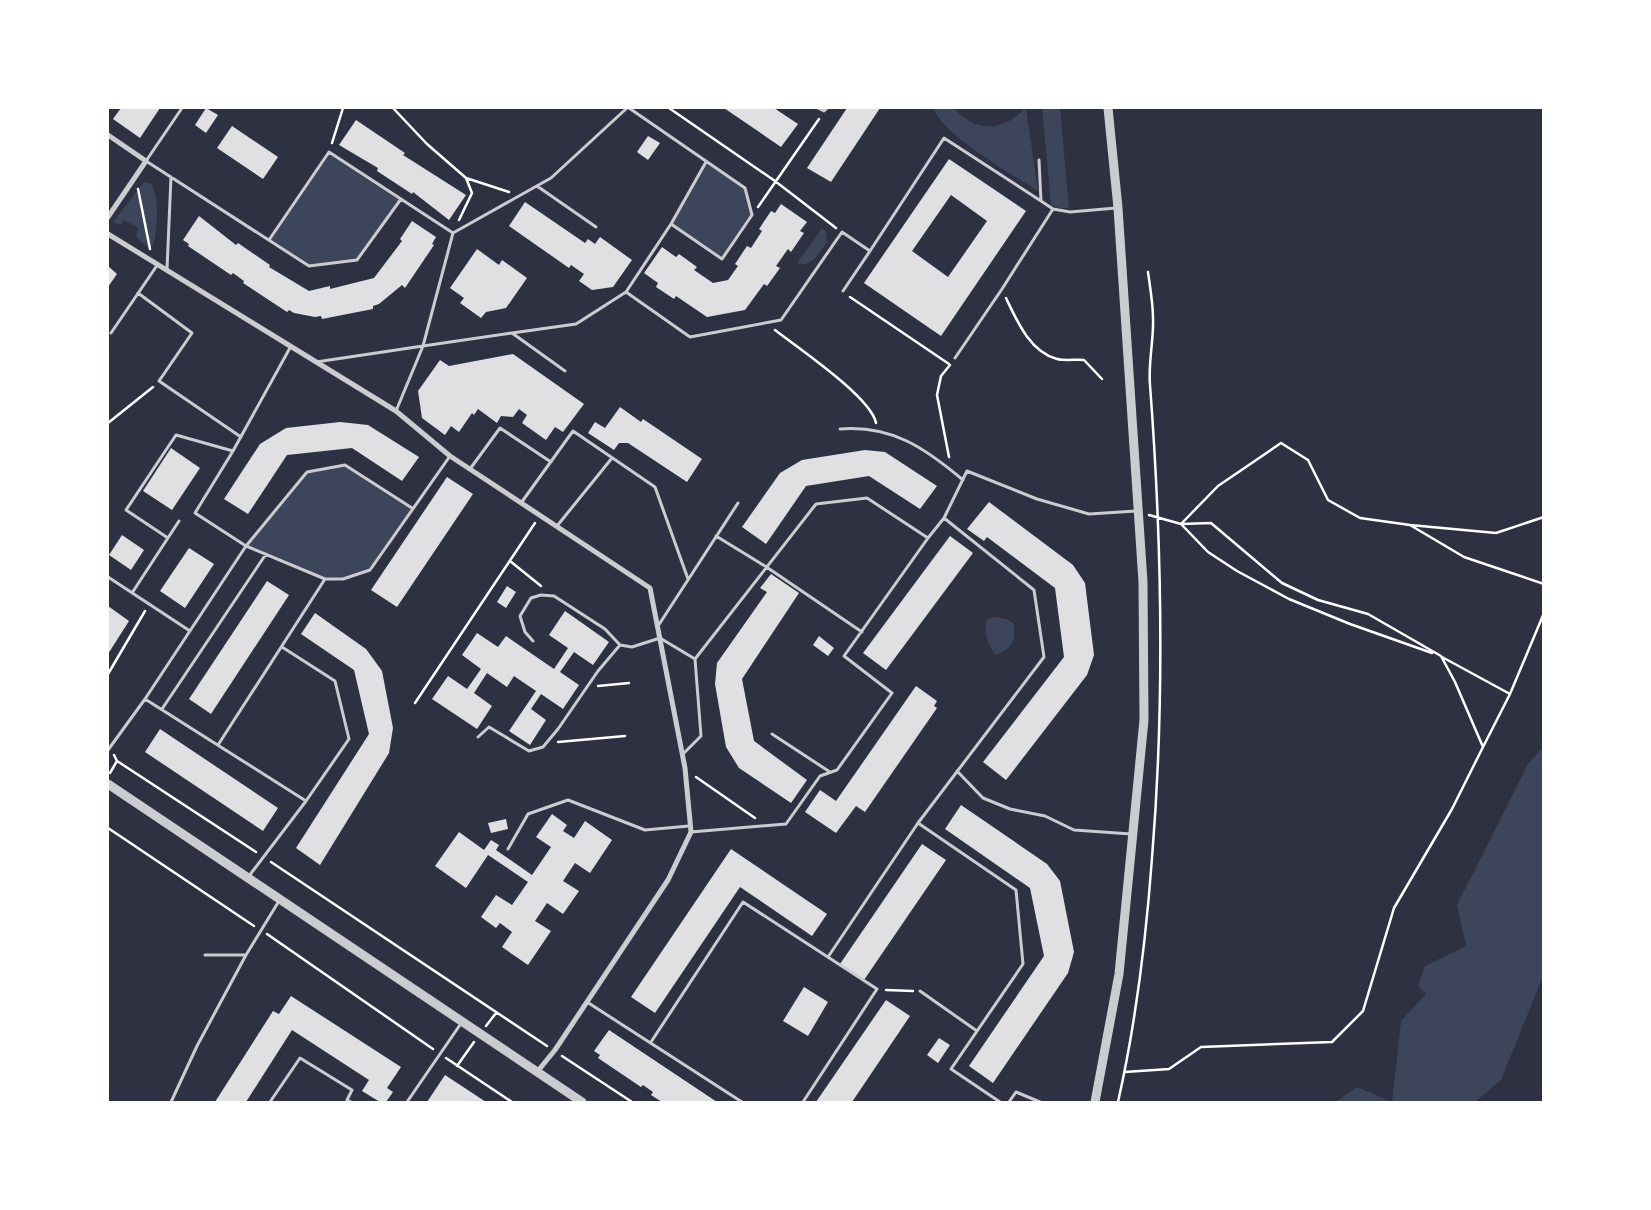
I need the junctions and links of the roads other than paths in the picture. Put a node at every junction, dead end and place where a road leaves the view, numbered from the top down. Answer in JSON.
{"nodes":[{"id":1,"x":182,"y":108,"type":"edge"},
{"id":2,"x":628,"y":108,"type":"edge"},
{"id":3,"x":818,"y":108,"type":"edge"},
{"id":4,"x":1108,"y":108,"type":"edge"},
{"id":5,"x":825,"y":109,"type":"edge"},
{"id":6,"x":108,"y":135,"type":"edge"},
{"id":7,"x":1039,"y":160,"type":"dead end"},
{"id":8,"x":146,"y":161,"type":"junction"},
{"id":9,"x":706,"y":162,"type":"junction"},
{"id":10,"x":171,"y":177,"type":"junction"},
{"id":11,"x":536,"y":186,"type":"junction"},
{"id":12,"x":401,"y":199,"type":"junction"},
{"id":13,"x":1041,"y":201,"type":"junction"},
{"id":14,"x":1118,"y":208,"type":"junction"},
{"id":15,"x":1053,"y":209,"type":"junction"},
{"id":16,"x":108,"y":217,"type":"edge"},
{"id":17,"x":670,"y":224,"type":"junction"},
{"id":18,"x":596,"y":227,"type":"dead end"},
{"id":19,"x":453,"y":233,"type":"junction"},
{"id":20,"x":108,"y":234,"type":"edge"},
{"id":21,"x":269,"y":240,"type":"junction"},
{"id":22,"x":870,"y":251,"type":"junction"},
{"id":23,"x":158,"y":264,"type":"junction"},
{"id":24,"x":167,"y":269,"type":"junction"},
{"id":25,"x":626,"y":292,"type":"junction"},
{"id":26,"x":843,"y":292,"type":"road end"},
{"id":27,"x":138,"y":293,"type":"junction"},
{"id":28,"x":110,"y":333,"type":"dead end"},
{"id":29,"x":512,"y":333,"type":"junction"},
{"id":30,"x":291,"y":346,"type":"junction"},
{"id":31,"x":423,"y":346,"type":"junction"},
{"id":32,"x":955,"y":358,"type":"road end"},
{"id":33,"x":316,"y":362,"type":"junction"},
{"id":34,"x":565,"y":371,"type":"dead end"},
{"id":35,"x":396,"y":411,"type":"junction"},
{"id":36,"x":840,"y":429,"type":"dead end"},
{"id":37,"x":241,"y":436,"type":"junction"},
{"id":38,"x":233,"y":451,"type":"junction"},
{"id":39,"x":450,"y":456,"type":"junction"},
{"id":40,"x":612,"y":458,"type":"junction"},
{"id":41,"x":551,"y":462,"type":"junction"},
{"id":42,"x":470,"y":470,"type":"junction"},
{"id":43,"x":963,"y":480,"type":"junction"},
{"id":44,"x":521,"y":503,"type":"junction"},
{"id":45,"x":738,"y":503,"type":"dead end"},
{"id":46,"x":412,"y":508,"type":"junction"},
{"id":47,"x":1138,"y":511,"type":"junction"},
{"id":48,"x":944,"y":518,"type":"junction"},
{"id":49,"x":179,"y":521,"type":"dead end"},
{"id":50,"x":557,"y":526,"type":"junction"},
{"id":51,"x":716,"y":536,"type":"junction"},
{"id":52,"x":168,"y":538,"type":"junction"},
{"id":53,"x":928,"y":538,"type":"junction"},
{"id":54,"x":246,"y":546,"type":"junction"},
{"id":55,"x":266,"y":554,"type":"junction"},
{"id":56,"x":765,"y":566,"type":"junction"},
{"id":57,"x":108,"y":577,"type":"edge"},
{"id":58,"x":325,"y":579,"type":"junction"},
{"id":59,"x":688,"y":579,"type":"junction"},
{"id":60,"x":132,"y":593,"type":"junction"},
{"id":61,"x":658,"y":627,"type":"junction"},
{"id":62,"x":190,"y":631,"type":"junction"},
{"id":63,"x":862,"y":632,"type":"junction"},
{"id":64,"x":660,"y":638,"type":"junction"},
{"id":65,"x":533,"y":641,"type":"dead end"},
{"id":66,"x":620,"y":645,"type":"junction"},
{"id":67,"x":282,"y":647,"type":"junction"},
{"id":68,"x":694,"y":659,"type":"junction"},
{"id":69,"x":145,"y":699,"type":"junction"},
{"id":70,"x":162,"y":709,"type":"junction"},
{"id":71,"x":772,"y":734,"type":"dead end"},
{"id":72,"x":478,"y":737,"type":"dead end"},
{"id":73,"x":218,"y":745,"type":"junction"},
{"id":74,"x":108,"y":750,"type":"edge"},
{"id":75,"x":682,"y":755,"type":"junction"},
{"id":76,"x":957,"y":771,"type":"junction"},
{"id":77,"x":830,"y":772,"type":"junction"},
{"id":78,"x":108,"y":784,"type":"edge"},
{"id":79,"x":306,"y":801,"type":"junction"},
{"id":80,"x":918,"y":823,"type":"junction"},
{"id":81,"x":690,"y":829,"type":"junction"},
{"id":82,"x":1133,"y":834,"type":"junction"},
{"id":83,"x":508,"y":849,"type":"dead end"},
{"id":84,"x":247,"y":879,"type":"junction"},
{"id":85,"x":278,"y":901,"type":"junction"},
{"id":86,"x":205,"y":955,"type":"dead end"},
{"id":87,"x":246,"y":955,"type":"junction"},
{"id":88,"x":828,"y":957,"type":"junction"},
{"id":89,"x":920,"y":991,"type":"road end"},
{"id":90,"x":587,"y":1002,"type":"junction"},
{"id":91,"x":462,"y":1022,"type":"junction"},
{"id":92,"x":977,"y":1031,"type":"junction"},
{"id":93,"x":651,"y":1042,"type":"junction"},
{"id":94,"x":537,"y":1072,"type":"junction"},
{"id":95,"x":171,"y":1102,"type":"edge"},
{"id":96,"x":270,"y":1102,"type":"edge"},
{"id":97,"x":351,"y":1102,"type":"edge"},
{"id":98,"x":407,"y":1102,"type":"edge"},
{"id":99,"x":582,"y":1102,"type":"edge"},
{"id":100,"x":742,"y":1102,"type":"edge"},
{"id":101,"x":803,"y":1102,"type":"edge"},
{"id":102,"x":1000,"y":1102,"type":"edge"},
{"id":103,"x":1009,"y":1102,"type":"edge"},
{"id":104,"x":1040,"y":1102,"type":"edge"},
{"id":105,"x":1096,"y":1102,"type":"edge"}],
"edges":[{"from":1,"to":8,"type":"lane"},
{"from":2,"to":9,"type":"lane"},
{"from":2,"to":11,"type":"lane"},
{"from":3,"to":5,"type":"lane"},
{"from":4,"to":14,"type":"street"},
{"from":6,"to":8,"type":"street"},
{"from":7,"to":13,"type":"lane"},
{"from":8,"to":10,"type":"lane"},
{"from":8,"to":16,"type":"street"},
{"from":9,"to":17,"type":"lane"},
{"from":9,"to":17,"type":"lane"},
{"from":10,"to":21,"type":"lane"},
{"from":10,"to":24,"type":"lane"},
{"from":11,"to":18,"type":"lane"},
{"from":11,"to":19,"type":"lane"},
{"from":12,"to":19,"type":"lane"},
{"from":12,"to":21,"type":"lane"},
{"from":12,"to":21,"type":"lane"},
{"from":13,"to":15,"type":"lane"},
{"from":13,"to":22,"type":"lane"},
{"from":14,"to":15,"type":"lane"},
{"from":14,"to":47,"type":"street"},
{"from":15,"to":32,"type":"lane"},
{"from":17,"to":25,"type":"lane"},
{"from":19,"to":31,"type":"lane"},
{"from":20,"to":23,"type":"street"},
{"from":22,"to":25,"type":"lane"},
{"from":22,"to":26,"type":"lane"},
{"from":23,"to":24,"type":"street"},
{"from":23,"to":27,"type":"lane"},
{"from":24,"to":30,"type":"street"},
{"from":25,"to":29,"type":"lane"},
{"from":27,"to":28,"type":"lane"},
{"from":27,"to":37,"type":"lane"},
{"from":29,"to":31,"type":"lane"},
{"from":29,"to":34,"type":"lane"},
{"from":30,"to":33,"type":"street"},
{"from":30,"to":37,"type":"lane"},
{"from":31,"to":33,"type":"lane"},
{"from":31,"to":35,"type":"lane"},
{"from":33,"to":35,"type":"street"},
{"from":35,"to":39,"type":"street"},
{"from":36,"to":43,"type":"lane"},
{"from":37,"to":38,"type":"lane"},
{"from":38,"to":52,"type":"lane"},
{"from":38,"to":54,"type":"lane"},
{"from":39,"to":42,"type":"street"},
{"from":39,"to":46,"type":"lane"},
{"from":40,"to":41,"type":"lane"},
{"from":40,"to":50,"type":"lane"},
{"from":40,"to":59,"type":"lane"},
{"from":41,"to":42,"type":"lane"},
{"from":41,"to":44,"type":"lane"},
{"from":42,"to":44,"type":"street"},
{"from":43,"to":47,"type":"lane"},
{"from":43,"to":48,"type":"lane"},
{"from":44,"to":50,"type":"street"},
{"from":45,"to":51,"type":"lane"},
{"from":46,"to":54,"type":"lane"},
{"from":46,"to":58,"type":"lane"},
{"from":47,"to":82,"type":"street"},
{"from":48,"to":53,"type":"lane"},
{"from":48,"to":76,"type":"lane"},
{"from":49,"to":52,"type":"lane"},
{"from":50,"to":61,"type":"street"},
{"from":51,"to":56,"type":"lane"},
{"from":51,"to":59,"type":"lane"},
{"from":52,"to":60,"type":"lane"},
{"from":53,"to":56,"type":"lane"},
{"from":53,"to":63,"type":"lane"},
{"from":54,"to":55,"type":"lane"},
{"from":54,"to":62,"type":"lane"},
{"from":55,"to":58,"type":"lane"},
{"from":55,"to":70,"type":"lane"},
{"from":56,"to":63,"type":"lane"},
{"from":56,"to":68,"type":"lane"},
{"from":57,"to":60,"type":"lane"},
{"from":58,"to":67,"type":"lane"},
{"from":59,"to":61,"type":"lane"},
{"from":60,"to":62,"type":"lane"},
{"from":61,"to":64,"type":"street"},
{"from":62,"to":69,"type":"lane"},
{"from":63,"to":77,"type":"lane"},
{"from":64,"to":66,"type":"lane"},
{"from":64,"to":68,"type":"lane"},
{"from":64,"to":75,"type":"street"},
{"from":65,"to":66,"type":"lane"},
{"from":66,"to":72,"type":"lane"},
{"from":67,"to":73,"type":"lane"},
{"from":67,"to":79,"type":"lane"},
{"from":68,"to":75,"type":"lane"},
{"from":69,"to":70,"type":"lane"},
{"from":69,"to":74,"type":"lane"},
{"from":70,"to":73,"type":"lane"},
{"from":71,"to":77,"type":"lane"},
{"from":73,"to":79,"type":"lane"},
{"from":75,"to":81,"type":"street"},
{"from":76,"to":80,"type":"lane"},
{"from":76,"to":82,"type":"lane"},
{"from":77,"to":81,"type":"lane"},
{"from":78,"to":84,"type":"street"},
{"from":79,"to":84,"type":"lane"},
{"from":80,"to":88,"type":"lane"},
{"from":80,"to":92,"type":"lane"},
{"from":81,"to":83,"type":"lane"},
{"from":81,"to":90,"type":"street"},
{"from":82,"to":105,"type":"street"},
{"from":84,"to":85,"type":"street"},
{"from":85,"to":87,"type":"lane"},
{"from":85,"to":91,"type":"street"},
{"from":86,"to":87,"type":"lane"},
{"from":87,"to":95,"type":"lane"},
{"from":88,"to":93,"type":"lane"},
{"from":88,"to":101,"type":"lane"},
{"from":89,"to":92,"type":"lane"},
{"from":90,"to":93,"type":"lane"},
{"from":90,"to":94,"type":"street"},
{"from":91,"to":94,"type":"street"},
{"from":91,"to":98,"type":"lane"},
{"from":92,"to":102,"type":"lane"},
{"from":93,"to":100,"type":"lane"},
{"from":94,"to":99,"type":"street"},
{"from":96,"to":97,"type":"lane"},
{"from":103,"to":104,"type":"lane"}]}
